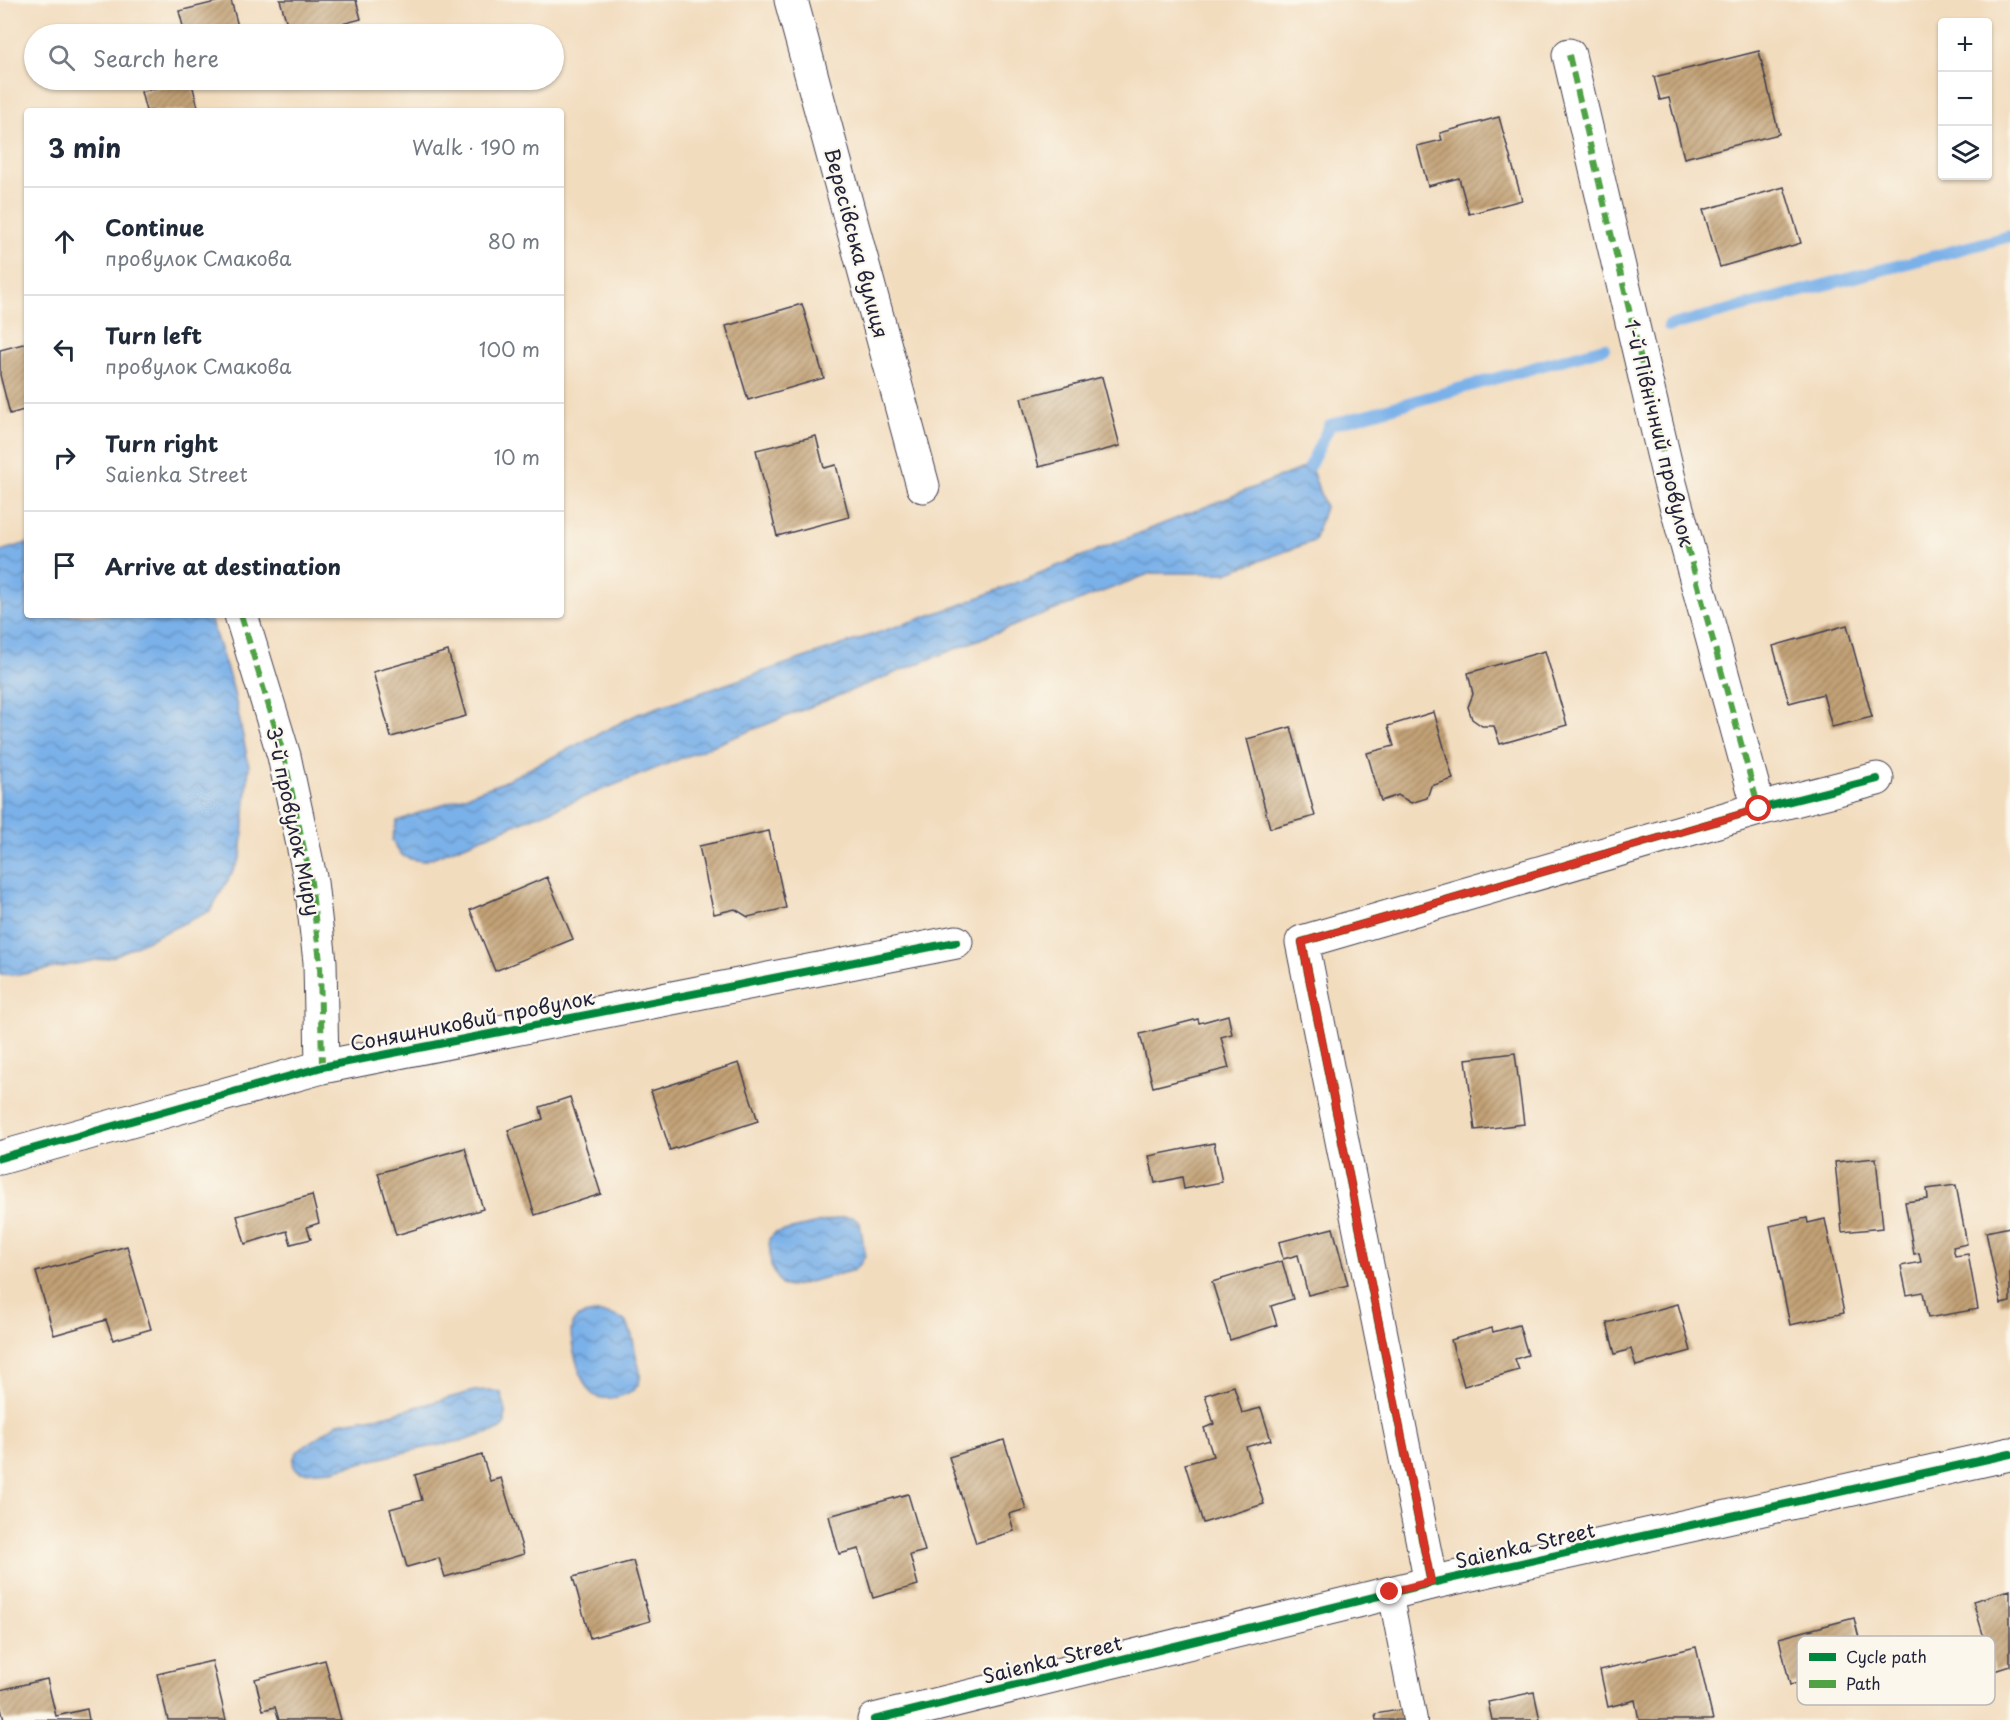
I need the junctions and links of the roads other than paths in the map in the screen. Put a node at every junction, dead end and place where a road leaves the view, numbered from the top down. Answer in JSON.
{"nodes":[{"id":1,"x":791,"y":0,"type":"edge"},
{"id":2,"x":1569,"y":55,"type":"dead end"},
{"id":3,"x":923,"y":486,"type":"dead end"},
{"id":4,"x":242,"y":618,"type":"edge"},
{"id":5,"x":1877,"y":779,"type":"dead end"},
{"id":6,"x":1759,"y":809,"type":"junction"},
{"id":7,"x":956,"y":942,"type":"dead end"},
{"id":8,"x":322,"y":1067,"type":"junction"},
{"id":9,"x":0,"y":1158,"type":"edge"},
{"id":10,"x":2010,"y":1454,"type":"edge"},
{"id":11,"x":1431,"y":1582,"type":"junction"},
{"id":12,"x":1390,"y":1592,"type":"junction"},
{"id":13,"x":874,"y":1720,"type":"edge"},
{"id":14,"x":1415,"y":1720,"type":"edge"}],
"edges":[{"from":1,"to":3,"type":"street","name":"Вересівська вулиця"},
{"from":2,"to":6,"type":"street","name":"1-й Північний провулок"},
{"from":4,"to":8,"type":"street","name":"3-й провулок Миру"},
{"from":5,"to":6,"type":"street"},
{"from":6,"to":11,"type":"street"},
{"from":7,"to":8,"type":"street","name":"Соняшниковий провулок"},
{"from":8,"to":9,"type":"street","name":"Соняшниковий провулок"},
{"from":10,"to":11,"type":"street","name":"Saienka Street"},
{"from":11,"to":12,"type":"street","name":"Saienka Street"},
{"from":12,"to":13,"type":"street","name":"Saienka Street"},
{"from":12,"to":14,"type":"lane"}]}
